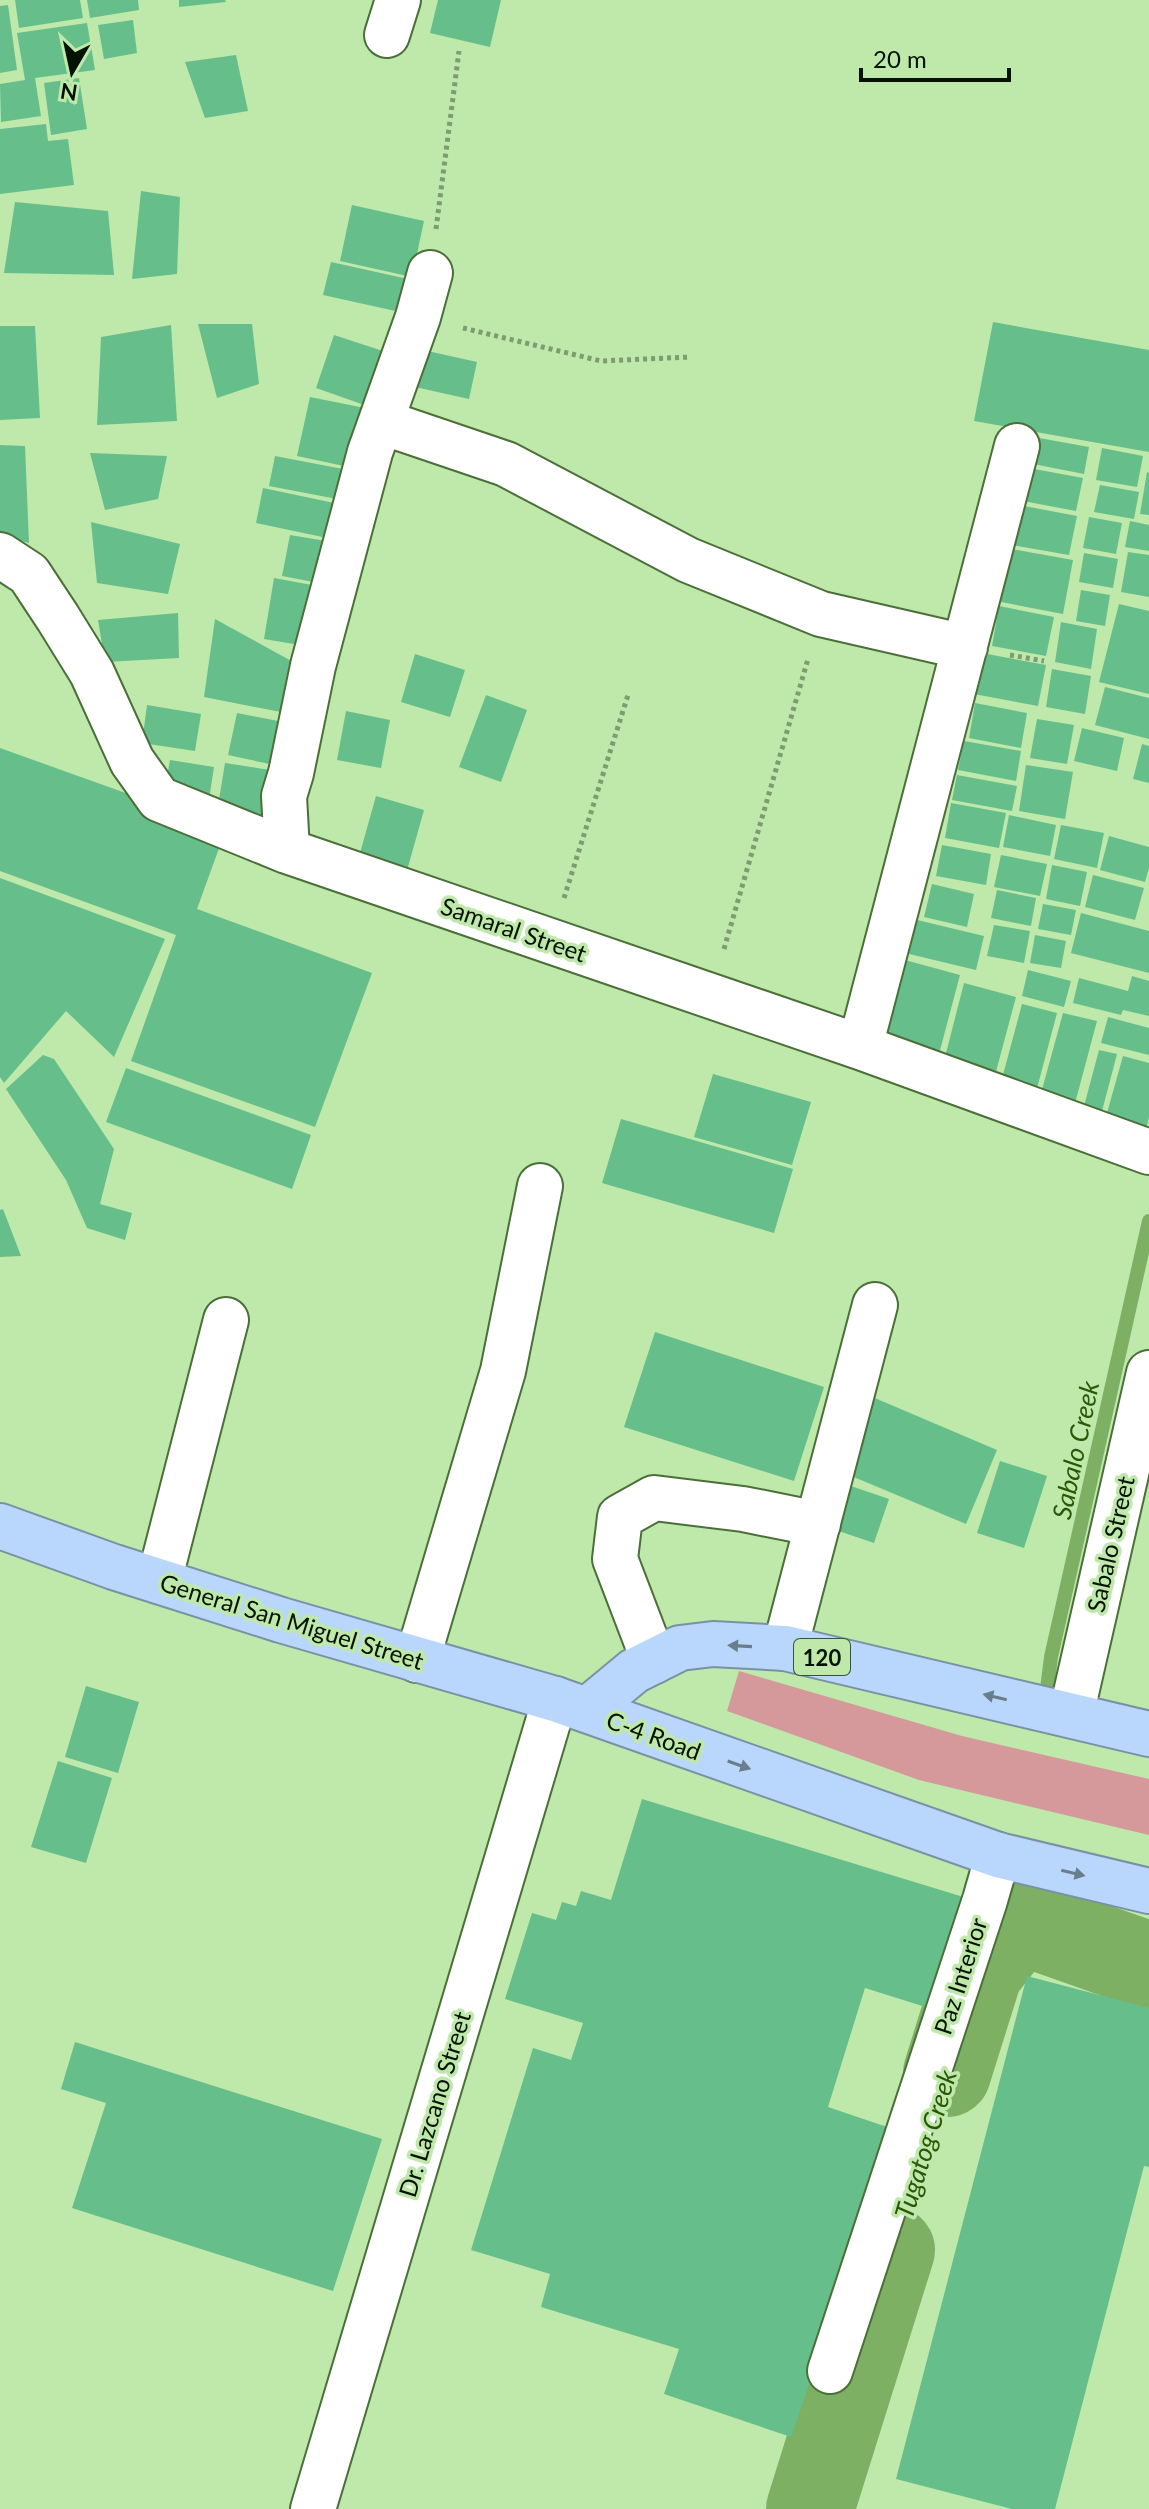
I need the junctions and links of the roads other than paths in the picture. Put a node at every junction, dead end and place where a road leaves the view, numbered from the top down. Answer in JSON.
{"nodes":[{"id":1,"x":430,"y":273,"type":"road end"},
{"id":2,"x":382,"y":422,"type":"junction"},
{"id":3,"x":1017,"y":446,"type":"dead end"},
{"id":4,"x":0,"y":555,"type":"edge"},
{"id":5,"x":965,"y":647,"type":"junction"},
{"id":6,"x":287,"y":851,"type":"junction"},
{"id":7,"x":860,"y":1047,"type":"junction"},
{"id":8,"x":1149,"y":1152,"type":"edge"},
{"id":9,"x":540,"y":1186,"type":"dead end"},
{"id":10,"x":875,"y":1305,"type":"dead end"},
{"id":11,"x":226,"y":1320,"type":"dead end"},
{"id":12,"x":1149,"y":1373,"type":"edge"},
{"id":13,"x":818,"y":1524,"type":"junction"},
{"id":14,"x":0,"y":1526,"type":"edge"},
{"id":15,"x":159,"y":1581,"type":"junction"},
{"id":16,"x":785,"y":1648,"type":"junction"},
{"id":17,"x":417,"y":1660,"type":"junction"},
{"id":18,"x":654,"y":1661,"type":"junction"},
{"id":19,"x":571,"y":1705,"type":"junction"},
{"id":20,"x":1071,"y":1715,"type":"junction"},
{"id":21,"x":1149,"y":1734,"type":"edge"},
{"id":22,"x":998,"y":1855,"type":"junction"},
{"id":23,"x":1149,"y":1891,"type":"edge"},
{"id":24,"x":830,"y":2371,"type":"dead end"},
{"id":25,"x":313,"y":2509,"type":"edge"}],
"edges":[{"from":1,"to":2,"type":"street"},
{"from":2,"to":5,"type":"street"},
{"from":2,"to":6,"type":"street"},
{"from":3,"to":5,"type":"street"},
{"from":4,"to":6,"type":"street","name":"Samaral Street"},
{"from":5,"to":7,"type":"street"},
{"from":6,"to":7,"type":"street","name":"Samaral Street"},
{"from":7,"to":8,"type":"street","name":"Samaral Street"},
{"from":9,"to":17,"type":"street"},
{"from":10,"to":13,"type":"street"},
{"from":11,"to":15,"type":"street"},
{"from":12,"to":20,"type":"street","name":"Sabalo Street"},
{"from":13,"to":16,"type":"street"},
{"from":13,"to":18,"type":"street"},
{"from":14,"to":15,"type":"highway","name":"General San Miguel Street"},
{"from":15,"to":17,"type":"highway","name":"General San Miguel Street"},
{"from":16,"to":18,"type":"highway","name":"C-4 Road","number":"120","one_way":true},
{"from":20,"to":16,"type":"highway","name":"C-4 Road","number":"120","one_way":true},
{"from":17,"to":19,"type":"highway","name":"General San Miguel Street"},
{"from":18,"to":19,"type":"highway","name":"C-4 Road","number":"120"},
{"from":19,"to":22,"type":"highway","name":"C-4 Road","one_way":true},
{"from":19,"to":25,"type":"street","name":"Dr. Lazcano Street"},
{"from":20,"to":21,"type":"highway","name":"C-4 Road","number":"120"},
{"from":22,"to":23,"type":"highway","name":"C-4 Road","one_way":true},
{"from":22,"to":24,"type":"street","name":"Paz Interior"}]}
